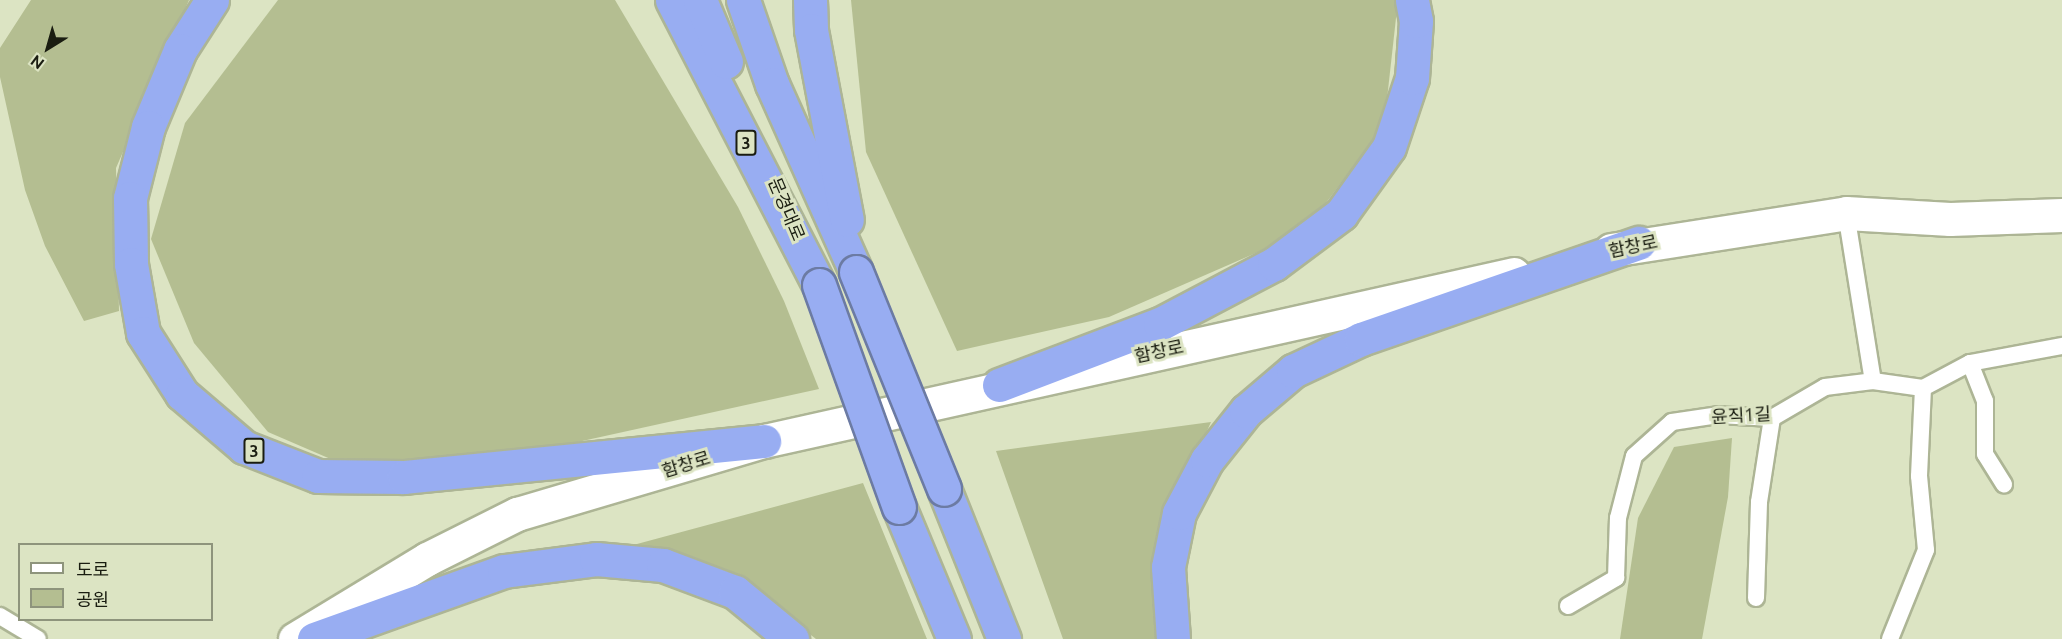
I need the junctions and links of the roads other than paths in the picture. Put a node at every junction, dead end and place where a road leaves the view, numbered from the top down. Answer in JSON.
{"nodes":[{"id":1,"x":212,"y":0,"type":"edge"},
{"id":2,"x":672,"y":0,"type":"edge"},
{"id":3,"x":700,"y":0,"type":"edge"},
{"id":4,"x":743,"y":0,"type":"edge"},
{"id":5,"x":810,"y":0,"type":"edge"},
{"id":6,"x":1412,"y":0,"type":"edge"},
{"id":7,"x":1846,"y":213,"type":"junction"},
{"id":8,"x":2062,"y":215,"type":"edge"},
{"id":9,"x":1639,"y":243,"type":"junction"},
{"id":10,"x":856,"y":272,"type":"junction"},
{"id":11,"x":819,"y":285,"type":"junction"},
{"id":12,"x":2062,"y":346,"type":"edge"},
{"id":13,"x":1970,"y":363,"type":"junction"},
{"id":14,"x":1873,"y":381,"type":"junction"},
{"id":15,"x":999,"y":386,"type":"junction"},
{"id":16,"x":1923,"y":388,"type":"junction"},
{"id":17,"x":1772,"y":418,"type":"junction"},
{"id":18,"x":764,"y":441,"type":"junction"},
{"id":19,"x":2004,"y":485,"type":"dead end"},
{"id":20,"x":1756,"y":598,"type":"dead end"},
{"id":21,"x":1568,"y":606,"type":"dead end"},
{"id":22,"x":0,"y":615,"type":"edge"},
{"id":23,"x":38,"y":639,"type":"edge"},
{"id":24,"x":295,"y":639,"type":"edge"},
{"id":25,"x":314,"y":639,"type":"edge"},
{"id":26,"x":792,"y":639,"type":"edge"},
{"id":27,"x":954,"y":639,"type":"edge"},
{"id":28,"x":1004,"y":639,"type":"edge"},
{"id":29,"x":1173,"y":639,"type":"edge"},
{"id":30,"x":1890,"y":639,"type":"edge"}],
"edges":[{"from":1,"to":18,"type":"highway","number":"3"},
{"from":2,"to":11,"type":"highway","number":"3"},
{"from":3,"to":11,"type":"highway","name":"문경대로","number":"3"},
{"from":4,"to":10,"type":"highway","name":"문경대로"},
{"from":5,"to":10,"type":"highway"},
{"from":6,"to":15,"type":"highway"},
{"from":7,"to":8,"type":"main road","name":"함창로"},
{"from":7,"to":9,"type":"main road","name":"함창로"},
{"from":7,"to":14,"type":"lane"},
{"from":9,"to":15,"type":"main road","name":"함창로"},
{"from":9,"to":29,"type":"highway"},
{"from":10,"to":28,"type":"highway","bridge":true},
{"from":11,"to":27,"type":"highway","number":"3","bridge":true},
{"from":12,"to":13,"type":"lane"},
{"from":13,"to":16,"type":"lane"},
{"from":13,"to":19,"type":"lane"},
{"from":14,"to":16,"type":"lane","name":"윤직1길"},
{"from":14,"to":17,"type":"lane","name":"윤직1길"},
{"from":15,"to":18,"type":"main road","name":"함창로"},
{"from":16,"to":30,"type":"lane"},
{"from":17,"to":20,"type":"lane"},
{"from":17,"to":21,"type":"lane","name":"윤직1길"},
{"from":18,"to":24,"type":"main road","name":"함창로"},
{"from":22,"to":23,"type":"lane"},
{"from":25,"to":26,"type":"highway"}]}
